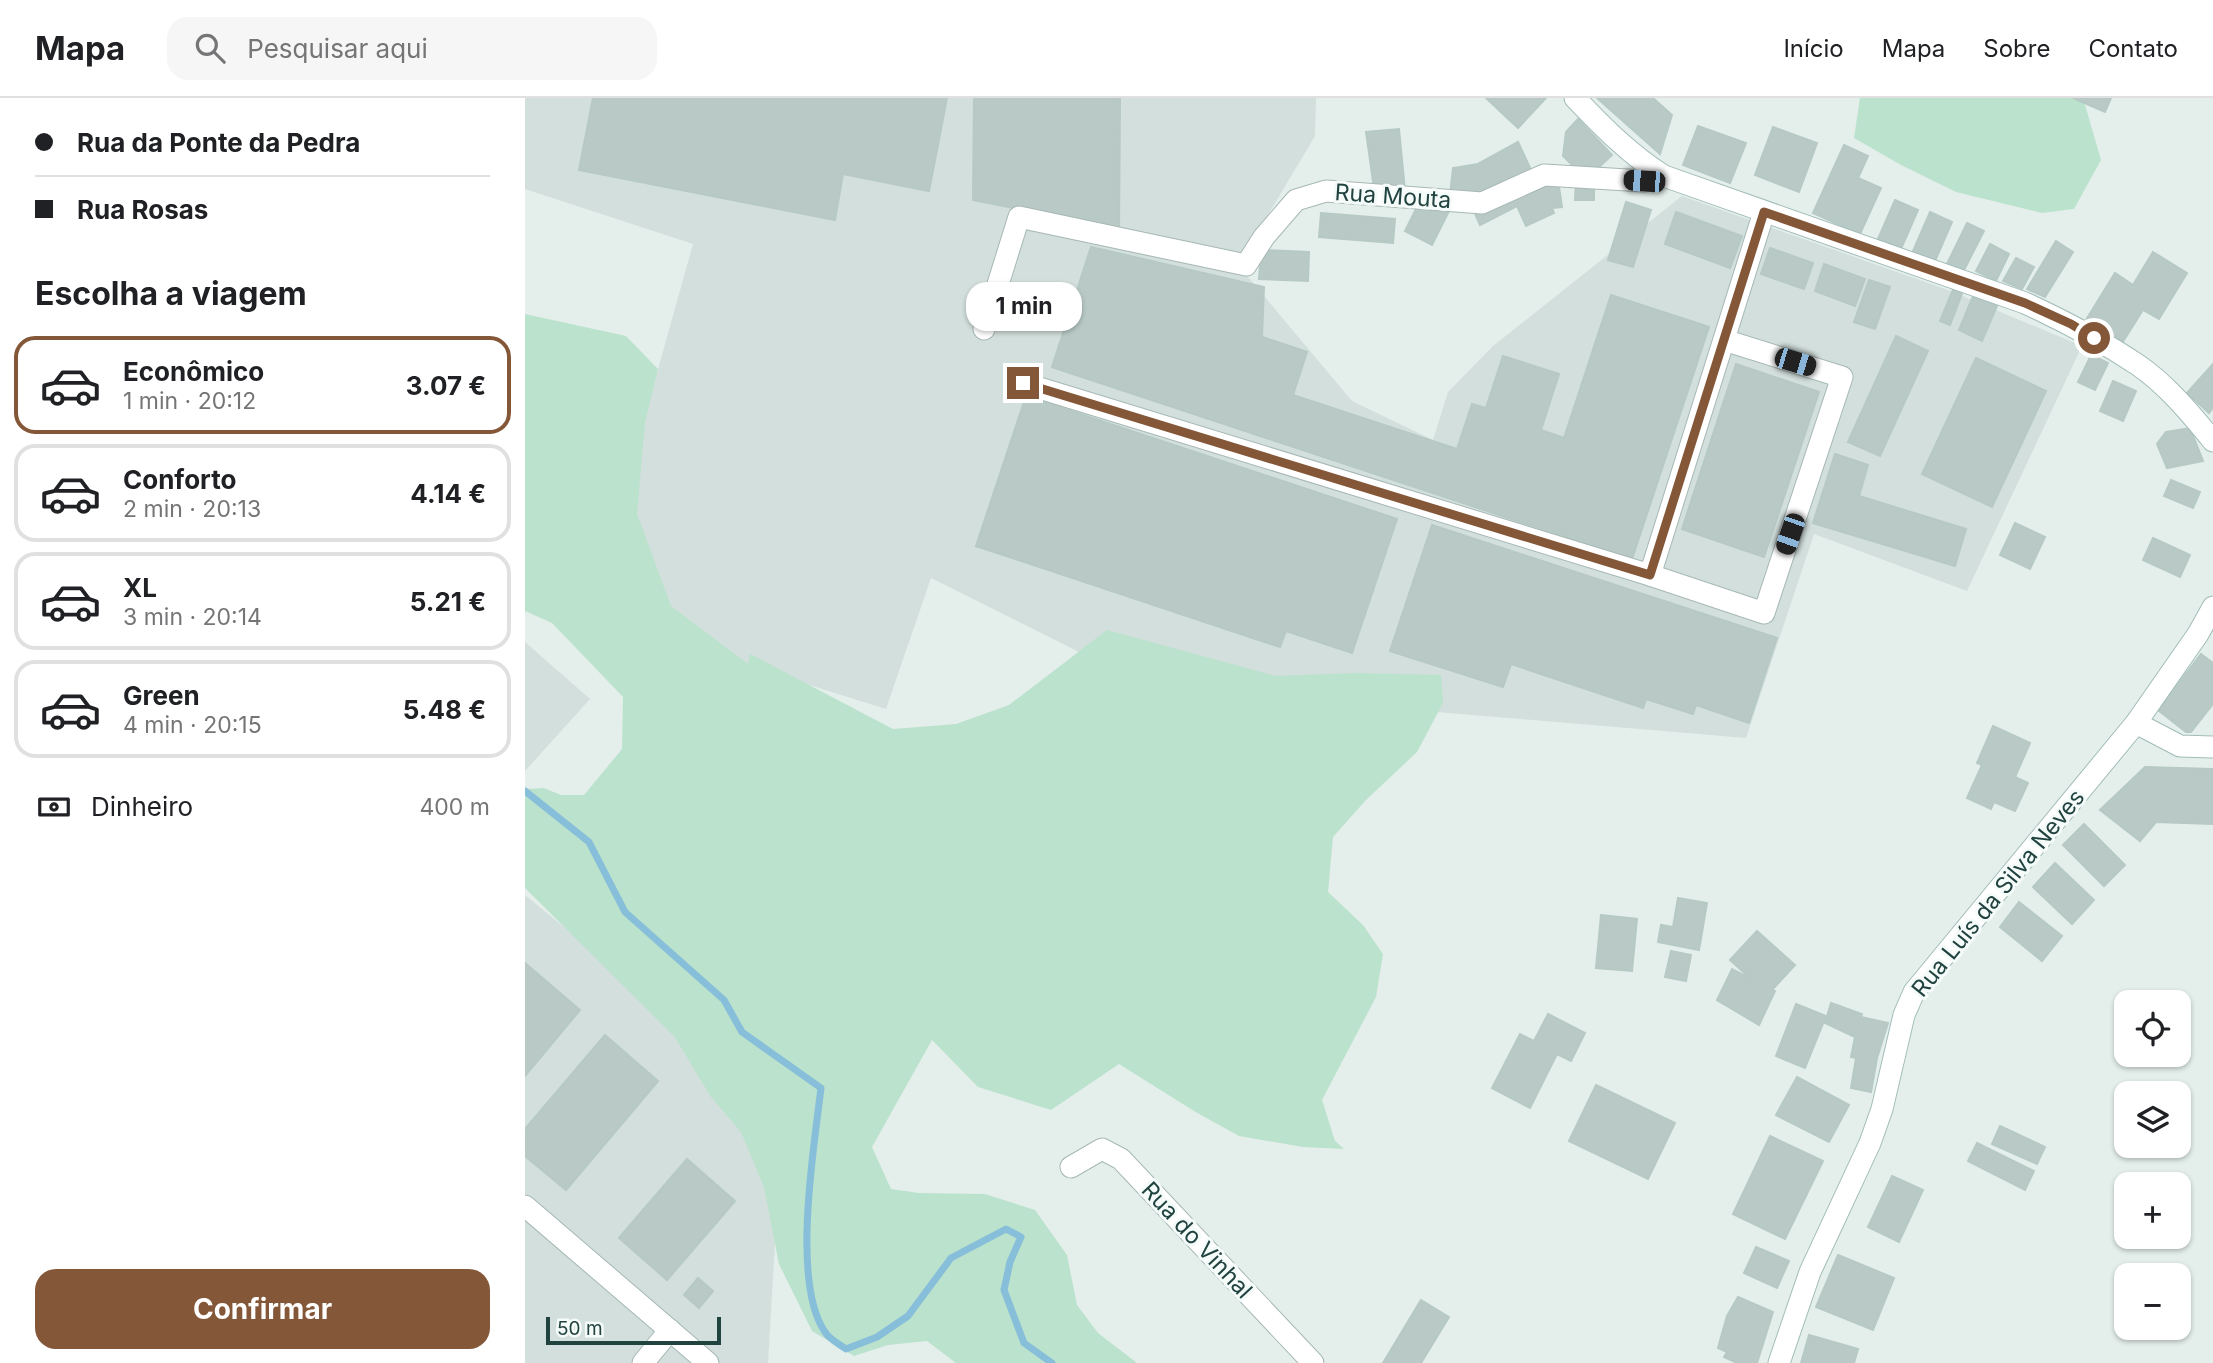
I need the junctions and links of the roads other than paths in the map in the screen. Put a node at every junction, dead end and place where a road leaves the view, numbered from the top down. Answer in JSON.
{"nodes":[{"id":1,"x":1575,"y":98,"type":"edge"},
{"id":2,"x":1664,"y":176,"type":"junction"},
{"id":3,"x":1764,"y":212,"type":"junction"},
{"id":4,"x":983,"y":329,"type":"dead end"},
{"id":5,"x":1724,"y":340,"type":"junction"},
{"id":6,"x":1023,"y":383,"type":"dead end"},
{"id":7,"x":2213,"y":441,"type":"edge"},
{"id":8,"x":1650,"y":575,"type":"junction"},
{"id":9,"x":2213,"y":607,"type":"edge"},
{"id":10,"x":2136,"y":723,"type":"junction"},
{"id":11,"x":2213,"y":747,"type":"edge"},
{"id":12,"x":1071,"y":1167,"type":"dead end"},
{"id":13,"x":525,"y":1206,"type":"edge"},
{"id":14,"x":670,"y":1330,"type":"junction"},
{"id":15,"x":643,"y":1363,"type":"edge"},
{"id":16,"x":708,"y":1363,"type":"edge"},
{"id":17,"x":1313,"y":1363,"type":"edge"},
{"id":18,"x":1779,"y":1363,"type":"edge"}],
"edges":[{"from":1,"to":2,"type":"street"},
{"from":2,"to":3,"type":"street"},
{"from":2,"to":4,"type":"street","name":"Rua Mouta"},
{"from":3,"to":5,"type":"street"},
{"from":3,"to":7,"type":"street"},
{"from":5,"to":8,"type":"street"},
{"from":5,"to":8,"type":"street"},
{"from":6,"to":8,"type":"street"},
{"from":9,"to":10,"type":"street","name":"Rua Luís da Silva Neves"},
{"from":10,"to":11,"type":"street"},
{"from":10,"to":18,"type":"street","name":"Rua Luís da Silva Neves"},
{"from":12,"to":17,"type":"street","name":"Rua do Vinhal"},
{"from":13,"to":14,"type":"street"},
{"from":14,"to":15,"type":"street"},
{"from":14,"to":16,"type":"street"}]}
